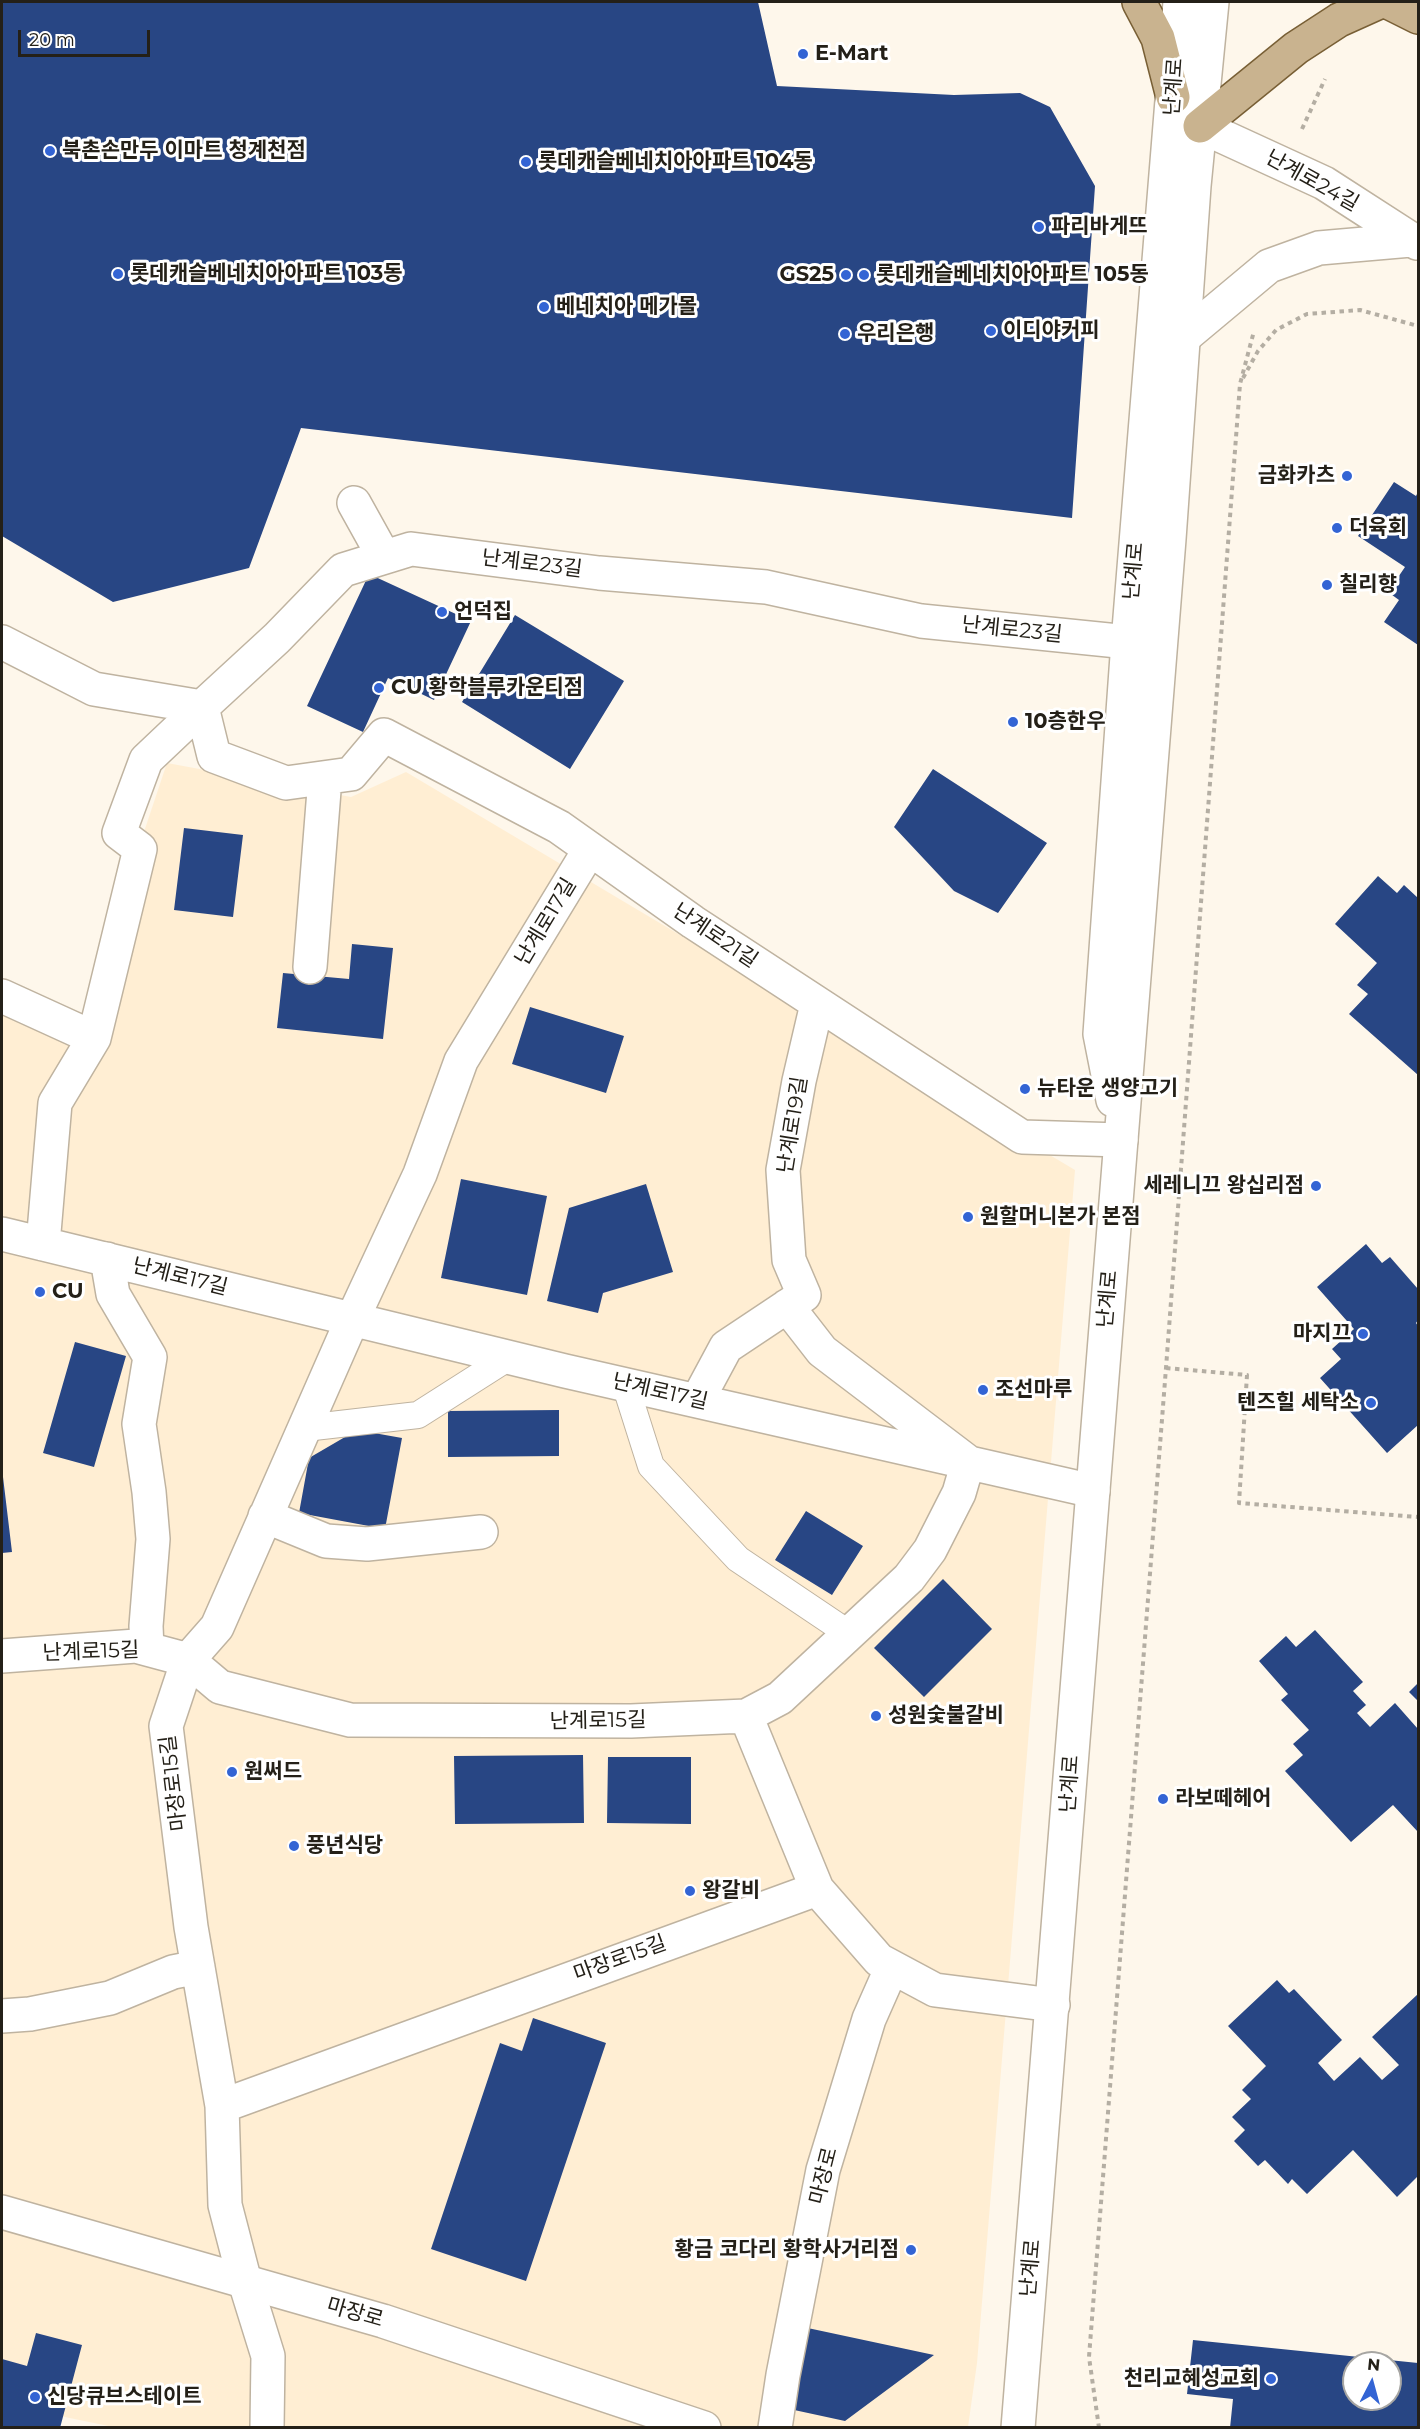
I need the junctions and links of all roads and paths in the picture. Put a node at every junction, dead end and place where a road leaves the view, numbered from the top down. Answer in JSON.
{"nodes":[{"id":1,"x":1139,"y":2,"type":"edge"},
{"id":2,"x":1180,"y":2,"type":"edge"},
{"id":3,"x":1212,"y":2,"type":"edge"},
{"id":4,"x":1379,"y":2,"type":"edge"},
{"id":5,"x":1388,"y":2,"type":"edge"},
{"id":6,"x":1419,"y":17,"type":"edge"},
{"id":7,"x":1173,"y":97,"type":"junction"},
{"id":8,"x":1200,"y":126,"type":"junction"},
{"id":9,"x":1415,"y":242,"type":"edge"},
{"id":10,"x":1419,"y":326,"type":"edge"},
{"id":11,"x":1184,"y":337,"type":"junction"},
{"id":12,"x":354,"y":503,"type":"dead end"},
{"id":13,"x":384,"y":557,"type":"junction"},
{"id":14,"x":2,"y":642,"type":"edge"},
{"id":15,"x":1128,"y":642,"type":"junction"},
{"id":16,"x":202,"y":707,"type":"junction"},
{"id":17,"x":326,"y":778,"type":"junction"},
{"id":18,"x":590,"y":849,"type":"junction"},
{"id":19,"x":310,"y":967,"type":"dead end"},
{"id":20,"x":2,"y":996,"type":"edge"},
{"id":21,"x":817,"y":1005,"type":"junction"},
{"id":22,"x":94,"y":1038,"type":"junction"},
{"id":23,"x":1121,"y":1140,"type":"junction"},
{"id":24,"x":2,"y":1234,"type":"edge"},
{"id":25,"x":43,"y":1244,"type":"junction"},
{"id":26,"x":107,"y":1259,"type":"junction"},
{"id":27,"x":787,"y":1306,"type":"junction"},
{"id":28,"x":352,"y":1320,"type":"junction"},
{"id":29,"x":509,"y":1357,"type":"junction"},
{"id":30,"x":1166,"y":1368,"type":"junction"},
{"id":31,"x":625,"y":1384,"type":"junction"},
{"id":32,"x":697,"y":1401,"type":"junction"},
{"id":33,"x":304,"y":1428,"type":"junction"},
{"id":34,"x":968,"y":1462,"type":"junction"},
{"id":35,"x":1093,"y":1491,"type":"junction"},
{"id":36,"x":265,"y":1516,"type":"junction"},
{"id":37,"x":1419,"y":1517,"type":"edge"},
{"id":38,"x":481,"y":1532,"type":"dead end"},
{"id":39,"x":848,"y":1633,"type":"junction"},
{"id":40,"x":147,"y":1649,"type":"junction"},
{"id":41,"x":2,"y":1656,"type":"edge"},
{"id":42,"x":188,"y":1660,"type":"junction"},
{"id":43,"x":746,"y":1716,"type":"junction"},
{"id":44,"x":817,"y":1889,"type":"junction"},
{"id":45,"x":198,"y":1967,"type":"junction"},
{"id":46,"x":892,"y":1967,"type":"junction"},
{"id":47,"x":1053,"y":2005,"type":"junction"},
{"id":48,"x":2,"y":2016,"type":"edge"},
{"id":49,"x":222,"y":2106,"type":"junction"},
{"id":50,"x":2,"y":2212,"type":"edge"},
{"id":51,"x":245,"y":2282,"type":"junction"},
{"id":52,"x":267,"y":2427,"type":"edge"},
{"id":53,"x":704,"y":2427,"type":"edge"},
{"id":54,"x":775,"y":2427,"type":"edge"},
{"id":55,"x":1018,"y":2427,"type":"edge"},
{"id":56,"x":1100,"y":2427,"type":"edge"}],
"edges":[{"from":1,"to":7,"type":"main road"},
{"from":2,"to":7,"type":"street","name":"난계로"},
{"from":3,"to":8,"type":"street","name":"난계로"},
{"from":4,"to":8,"type":"main road"},
{"from":5,"to":6,"type":"main road"},
{"from":7,"to":15,"type":"street","name":"난계로"},
{"from":8,"to":9,"type":"street","name":"난계로24길"},
{"from":8,"to":11,"type":"street","name":"난계로"},
{"from":9,"to":11,"type":"street"},
{"from":10,"to":30,"type":"path"},
{"from":11,"to":23,"type":"street","name":"난계로"},
{"from":12,"to":13,"type":"street"},
{"from":13,"to":15,"type":"street","name":"난계로23길"},
{"from":13,"to":16,"type":"street","name":"난계로23길"},
{"from":14,"to":16,"type":"street"},
{"from":15,"to":23,"type":"street","name":"난계로"},
{"from":16,"to":17,"type":"street","name":"난계로21길"},
{"from":16,"to":22,"type":"street"},
{"from":17,"to":18,"type":"street","name":"난계로21길"},
{"from":17,"to":19,"type":"street"},
{"from":18,"to":21,"type":"street","name":"난계로21길"},
{"from":18,"to":28,"type":"street","name":"난계로17길"},
{"from":20,"to":22,"type":"street"},
{"from":21,"to":23,"type":"street","name":"난계로21길"},
{"from":21,"to":27,"type":"street","name":"난계로19길"},
{"from":22,"to":25,"type":"street"},
{"from":23,"to":35,"type":"street","name":"난계로"},
{"from":24,"to":25,"type":"street","name":"난계로17길"},
{"from":25,"to":26,"type":"street","name":"난계로17길"},
{"from":26,"to":28,"type":"street","name":"난계로17길"},
{"from":26,"to":40,"type":"street"},
{"from":27,"to":32,"type":"street","name":"난계로19길"},
{"from":27,"to":34,"type":"street"},
{"from":28,"to":29,"type":"street","name":"난계로17길"},
{"from":28,"to":33,"type":"street","name":"마장로15길"},
{"from":29,"to":31,"type":"street","name":"난계로17길"},
{"from":29,"to":33,"type":"lane"},
{"from":30,"to":37,"type":"path"},
{"from":30,"to":56,"type":"path"},
{"from":31,"to":32,"type":"street","name":"난계로17길"},
{"from":31,"to":39,"type":"lane"},
{"from":32,"to":34,"type":"street","name":"난계로17길"},
{"from":33,"to":36,"type":"street","name":"마장로15길"},
{"from":34,"to":35,"type":"street","name":"난계로17길"},
{"from":34,"to":39,"type":"street"},
{"from":35,"to":47,"type":"street","name":"난계로"},
{"from":36,"to":38,"type":"street"},
{"from":36,"to":42,"type":"street","name":"마장로15길"},
{"from":39,"to":43,"type":"street"},
{"from":40,"to":41,"type":"street","name":"난계로15길"},
{"from":40,"to":42,"type":"street","name":"난계로15길"},
{"from":42,"to":43,"type":"street","name":"난계로15길"},
{"from":42,"to":45,"type":"street","name":"마장로15길"},
{"from":43,"to":44,"type":"street"},
{"from":44,"to":46,"type":"street"},
{"from":44,"to":49,"type":"street","name":"마장로15길"},
{"from":45,"to":48,"type":"street"},
{"from":45,"to":49,"type":"street","name":"마장로15길"},
{"from":46,"to":47,"type":"street"},
{"from":46,"to":54,"type":"street","name":"마장로"},
{"from":47,"to":55,"type":"street","name":"난계로"},
{"from":49,"to":51,"type":"street","name":"마장로15길"},
{"from":50,"to":51,"type":"street","name":"마장로"},
{"from":51,"to":52,"type":"street","name":"마장로15길"},
{"from":51,"to":53,"type":"street","name":"마장로"}]}
